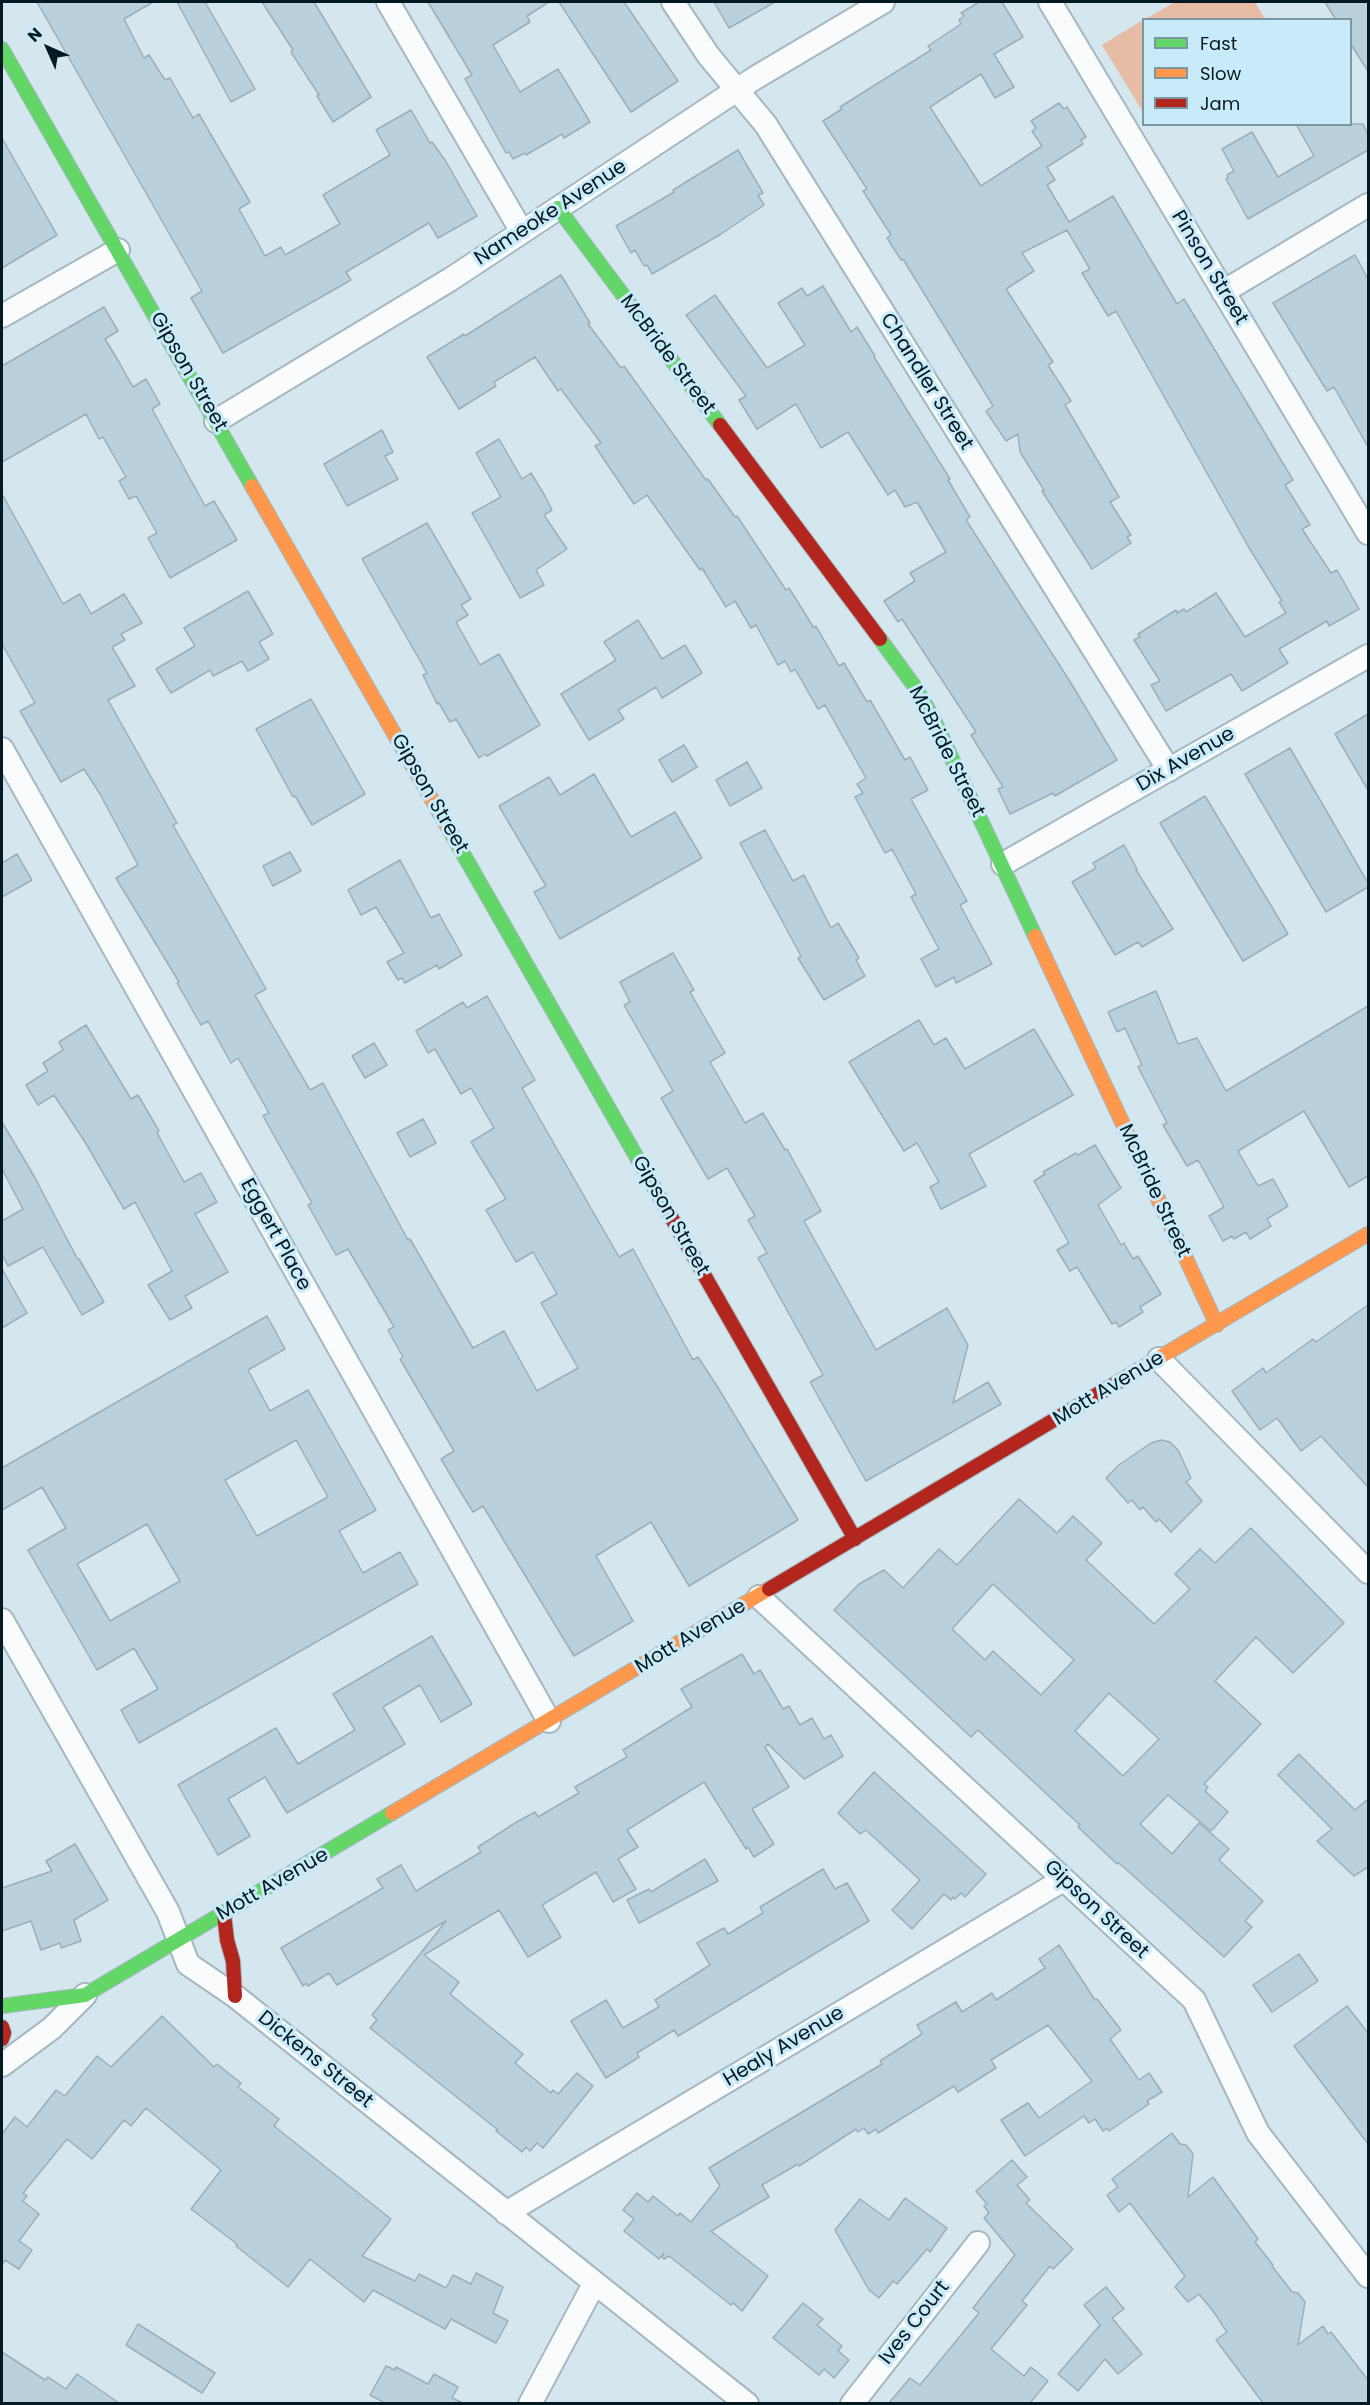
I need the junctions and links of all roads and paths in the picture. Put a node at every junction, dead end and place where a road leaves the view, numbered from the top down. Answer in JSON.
{"nodes":[{"id":1,"x":388,"y":2,"type":"edge"},
{"id":2,"x":674,"y":2,"type":"edge"},
{"id":3,"x":884,"y":2,"type":"edge"},
{"id":4,"x":1050,"y":2,"type":"edge"},
{"id":5,"x":2,"y":49,"type":"edge"},
{"id":6,"x":737,"y":90,"type":"junction"},
{"id":7,"x":1368,"y":205,"type":"edge"},
{"id":8,"x":558,"y":208,"type":"junction"},
{"id":9,"x":522,"y":232,"type":"junction"},
{"id":10,"x":118,"y":250,"type":"junction"},
{"id":11,"x":1223,"y":292,"type":"junction"},
{"id":12,"x":2,"y":316,"type":"edge"},
{"id":13,"x":216,"y":421,"type":"junction"},
{"id":14,"x":1368,"y":533,"type":"edge"},
{"id":15,"x":1368,"y":656,"type":"edge"},
{"id":16,"x":2,"y":749,"type":"edge"},
{"id":17,"x":1169,"y":770,"type":"junction"},
{"id":18,"x":1003,"y":864,"type":"junction"},
{"id":19,"x":1368,"y":1234,"type":"edge"},
{"id":20,"x":1217,"y":1325,"type":"junction"},
{"id":21,"x":1159,"y":1359,"type":"junction"},
{"id":22,"x":855,"y":1539,"type":"junction"},
{"id":23,"x":1368,"y":1572,"type":"edge"},
{"id":24,"x":759,"y":1597,"type":"junction"},
{"id":25,"x":2,"y":1620,"type":"edge"},
{"id":26,"x":549,"y":1721,"type":"junction"},
{"id":27,"x":1063,"y":1880,"type":"junction"},
{"id":28,"x":224,"y":1914,"type":"junction"},
{"id":29,"x":179,"y":1940,"type":"junction"},
{"id":30,"x":85,"y":1995,"type":"junction"},
{"id":31,"x":235,"y":1996,"type":"junction"},
{"id":32,"x":2,"y":2006,"type":"edge"},
{"id":33,"x":2,"y":2027,"type":"edge"},
{"id":34,"x":2,"y":2038,"type":"edge"},
{"id":35,"x":2,"y":2065,"type":"edge"},
{"id":36,"x":506,"y":2213,"type":"junction"},
{"id":37,"x":978,"y":2243,"type":"dead end"},
{"id":38,"x":1368,"y":2276,"type":"edge"},
{"id":39,"x":594,"y":2284,"type":"junction"},
{"id":40,"x":530,"y":2403,"type":"edge"},
{"id":41,"x":747,"y":2403,"type":"edge"},
{"id":42,"x":852,"y":2403,"type":"edge"}],
"edges":[{"from":1,"to":9,"type":"street"},
{"from":2,"to":6,"type":"street","name":"Chandler Street"},
{"from":3,"to":6,"type":"street","name":"Nameoke Avenue"},
{"from":4,"to":11,"type":"street","name":"Pinson Street"},
{"from":5,"to":10,"type":"street","name":"Gipson Street"},
{"from":6,"to":8,"type":"street","name":"Nameoke Avenue"},
{"from":6,"to":17,"type":"street","name":"Chandler Street"},
{"from":7,"to":11,"type":"street"},
{"from":8,"to":9,"type":"street","name":"Nameoke Avenue"},
{"from":8,"to":18,"type":"street","name":"McBride Street"},
{"from":9,"to":13,"type":"street","name":"Nameoke Avenue"},
{"from":10,"to":12,"type":"street"},
{"from":10,"to":13,"type":"street","name":"Gipson Street"},
{"from":11,"to":14,"type":"street","name":"Pinson Street"},
{"from":13,"to":22,"type":"street","name":"Gipson Street"},
{"from":15,"to":17,"type":"street","name":"Dix Avenue"},
{"from":16,"to":26,"type":"street","name":"Eggert Place"},
{"from":17,"to":18,"type":"street","name":"Dix Avenue"},
{"from":18,"to":20,"type":"street","name":"McBride Street"},
{"from":19,"to":20,"type":"street","name":"Mott Avenue"},
{"from":20,"to":21,"type":"street","name":"Mott Avenue"},
{"from":21,"to":22,"type":"street","name":"Mott Avenue"},
{"from":21,"to":23,"type":"street"},
{"from":22,"to":24,"type":"street","name":"Mott Avenue"},
{"from":24,"to":26,"type":"street","name":"Mott Avenue"},
{"from":24,"to":27,"type":"street","name":"Gipson Street"},
{"from":25,"to":29,"type":"street","name":"Dickens Street"},
{"from":26,"to":28,"type":"street","name":"Mott Avenue"},
{"from":27,"to":36,"type":"street","name":"Healy Avenue"},
{"from":27,"to":38,"type":"street","name":"Gipson Street"},
{"from":28,"to":29,"type":"street","name":"Mott Avenue"},
{"from":28,"to":31,"type":"street"},
{"from":29,"to":30,"type":"street","name":"Mott Avenue"},
{"from":29,"to":31,"type":"street","name":"Dickens Street"},
{"from":30,"to":32,"type":"street","name":"Mott Avenue"},
{"from":30,"to":35,"type":"street"},
{"from":31,"to":36,"type":"street","name":"Dickens Street"},
{"from":33,"to":34,"type":"street"},
{"from":36,"to":39,"type":"street","name":"Dickens Street"},
{"from":37,"to":42,"type":"street","name":"Ives Court"},
{"from":39,"to":40,"type":"street"},
{"from":39,"to":41,"type":"street","name":"Dickens Street"}]}
